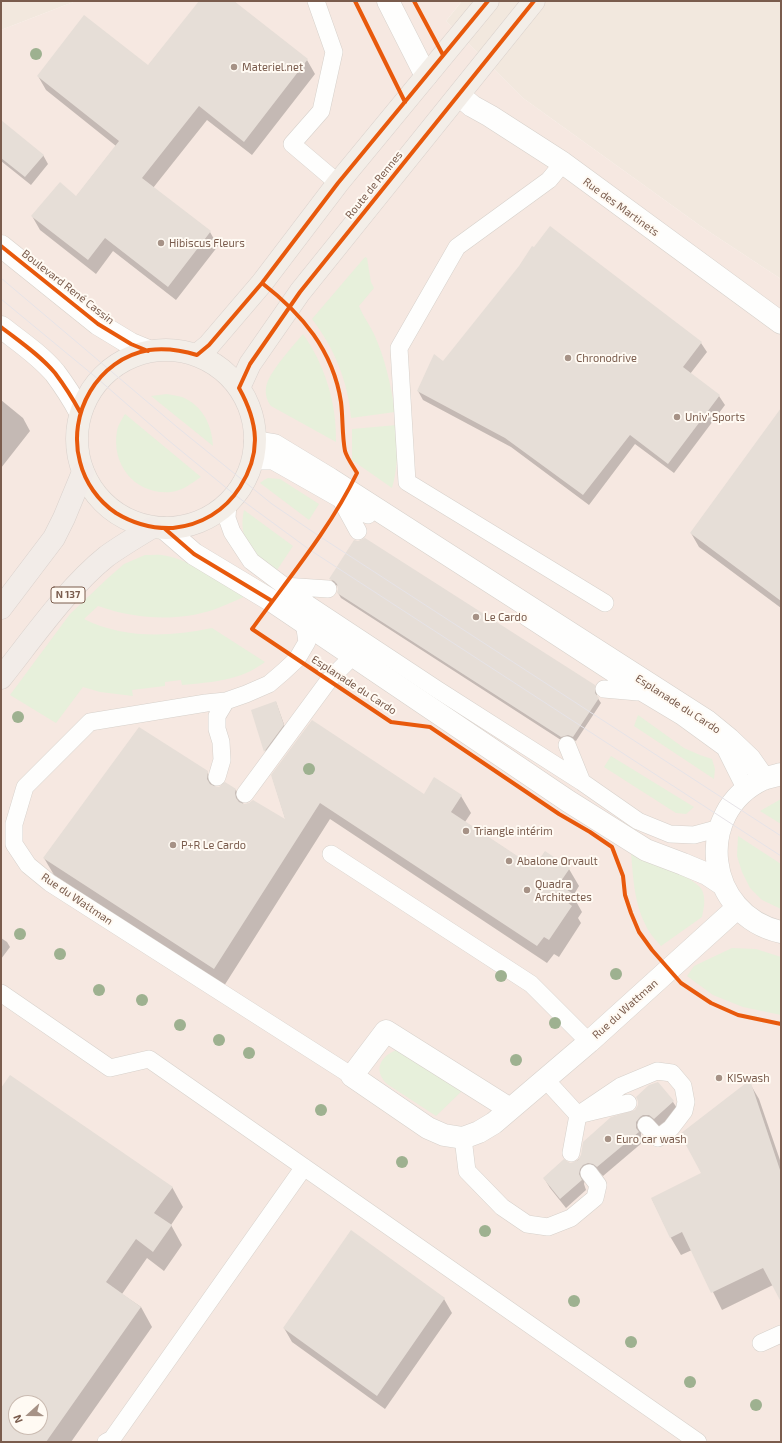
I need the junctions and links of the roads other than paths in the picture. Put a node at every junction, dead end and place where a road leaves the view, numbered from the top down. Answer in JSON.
{"nodes":[{"id":1,"x":316,"y":1,"type":"edge"},
{"id":2,"x":388,"y":1,"type":"edge"},
{"id":3,"x":488,"y":1,"type":"edge"},
{"id":4,"x":534,"y":1,"type":"edge"},
{"id":5,"x":426,"y":76,"type":"junction"},
{"id":6,"x":459,"y":95,"type":"junction"},
{"id":7,"x":563,"y":164,"type":"junction"},
{"id":8,"x":338,"y":183,"type":"junction"},
{"id":9,"x":1,"y":246,"type":"edge"},
{"id":10,"x":781,"y":323,"type":"edge"},
{"id":11,"x":1,"y":327,"type":"edge"},
{"id":12,"x":148,"y":350,"type":"junction"},
{"id":13,"x":197,"y":354,"type":"junction"},
{"id":14,"x":239,"y":388,"type":"junction"},
{"id":15,"x":80,"y":412,"type":"junction"},
{"id":16,"x":254,"y":451,"type":"junction"},
{"id":17,"x":83,"y":472,"type":"junction"},
{"id":18,"x":341,"y":500,"type":"junction"},
{"id":19,"x":228,"y":503,"type":"junction"},
{"id":20,"x":158,"y":528,"type":"junction"},
{"id":21,"x":358,"y":531,"type":"dead end"},
{"id":22,"x":283,"y":586,"type":"junction"},
{"id":23,"x":328,"y":589,"type":"dead end"},
{"id":24,"x":605,"y":603,"type":"dead end"},
{"id":25,"x":1,"y":608,"type":"edge"},
{"id":26,"x":304,"y":622,"type":"junction"},
{"id":27,"x":351,"y":654,"type":"junction"},
{"id":28,"x":1,"y":678,"type":"edge"},
{"id":29,"x":604,"y":689,"type":"dead end"},
{"id":30,"x":641,"y":692,"type":"junction"},
{"id":31,"x":226,"y":701,"type":"junction"},
{"id":32,"x":567,"y":745,"type":"dead end"},
{"id":33,"x":217,"y":777,"type":"dead end"},
{"id":34,"x":764,"y":781,"type":"edge"},
{"id":35,"x":582,"y":782,"type":"junction"},
{"id":36,"x":245,"y":794,"type":"dead end"},
{"id":37,"x":720,"y":828,"type":"junction"},
{"id":38,"x":331,"y":854,"type":"dead end"},
{"id":39,"x":722,"y":884,"type":"junction"},
{"id":40,"x":737,"y":908,"type":"junction"},
{"id":41,"x":781,"y":932,"type":"edge"},
{"id":42,"x":1,"y":993,"type":"edge"},
{"id":43,"x":589,"y":1042,"type":"junction"},
{"id":44,"x":352,"y":1076,"type":"junction"},
{"id":45,"x":545,"y":1079,"type":"junction"},
{"id":46,"x":628,"y":1103,"type":"dead end"},
{"id":47,"x":510,"y":1109,"type":"junction"},
{"id":48,"x":578,"y":1115,"type":"junction"},
{"id":49,"x":646,"y":1125,"type":"dead end"},
{"id":50,"x":464,"y":1138,"type":"junction"},
{"id":51,"x":571,"y":1153,"type":"dead end"},
{"id":52,"x":304,"y":1167,"type":"junction"},
{"id":53,"x":589,"y":1173,"type":"dead end"},
{"id":54,"x":781,"y":1334,"type":"edge"},
{"id":55,"x":761,"y":1343,"type":"dead end"},
{"id":56,"x":106,"y":1442,"type":"edge"},
{"id":57,"x":698,"y":1442,"type":"edge"}],
"edges":[{"from":1,"to":8,"type":"lane"},
{"from":2,"to":5,"type":"street"},
{"from":3,"to":5,"type":"main road"},
{"from":4,"to":6,"type":"main road","name":"Route de Rennes"},
{"from":5,"to":8,"type":"main road"},
{"from":6,"to":7,"type":"street","name":"Rue des Martinets"},
{"from":6,"to":14,"type":"main road","name":"Route de Rennes"},
{"from":7,"to":10,"type":"street","name":"Rue des Martinets"},
{"from":7,"to":24,"type":"lane"},
{"from":8,"to":13,"type":"main road"},
{"from":9,"to":12,"type":"street","name":"Boulevard René Cassin"},
{"from":11,"to":15,"type":"street"},
{"from":12,"to":13,"type":"main road"},
{"from":12,"to":15,"type":"main road"},
{"from":13,"to":14,"type":"main road"},
{"from":14,"to":16,"type":"main road"},
{"from":15,"to":17,"type":"main road"},
{"from":16,"to":18,"type":"lane"},
{"from":16,"to":19,"type":"main road"},
{"from":16,"to":34,"type":"street","name":"Esplanade du Cardo"},
{"from":17,"to":20,"type":"main road"},
{"from":17,"to":25,"type":"highway"},
{"from":18,"to":21,"type":"lane"},
{"from":18,"to":30,"type":"lane"},
{"from":19,"to":20,"type":"main road"},
{"from":19,"to":22,"type":"lane"},
{"from":20,"to":26,"type":"street","name":"Esplanade du Cardo"},
{"from":20,"to":28,"type":"highway","number":"N 137"},
{"from":22,"to":23,"type":"lane"},
{"from":22,"to":35,"type":"lane"},
{"from":26,"to":27,"type":"street","name":"Esplanade du Cardo"},
{"from":26,"to":31,"type":"lane","name":"Rue du Wattman"},
{"from":27,"to":36,"type":"lane"},
{"from":27,"to":39,"type":"street","name":"Esplanade du Cardo"},
{"from":29,"to":30,"type":"lane"},
{"from":30,"to":34,"type":"lane"},
{"from":31,"to":33,"type":"lane"},
{"from":31,"to":44,"type":"lane","name":"Rue du Wattman"},
{"from":32,"to":35,"type":"lane"},
{"from":34,"to":37,"type":"street"},
{"from":35,"to":37,"type":"lane"},
{"from":37,"to":39,"type":"street"},
{"from":38,"to":43,"type":"lane"},
{"from":39,"to":40,"type":"street"},
{"from":40,"to":41,"type":"street"},
{"from":40,"to":43,"type":"street","name":"Rue du Wattman"},
{"from":42,"to":52,"type":"lane"},
{"from":43,"to":45,"type":"street","name":"Rue du Wattman"},
{"from":44,"to":47,"type":"street"},
{"from":44,"to":50,"type":"street","name":"Rue du Wattman"},
{"from":45,"to":47,"type":"street","name":"Rue du Wattman"},
{"from":45,"to":48,"type":"lane"},
{"from":46,"to":48,"type":"lane"},
{"from":47,"to":50,"type":"street","name":"Rue du Wattman"},
{"from":48,"to":49,"type":"lane"},
{"from":48,"to":51,"type":"lane"},
{"from":50,"to":53,"type":"lane"},
{"from":52,"to":56,"type":"lane"},
{"from":52,"to":57,"type":"lane"},
{"from":54,"to":55,"type":"lane"}]}
